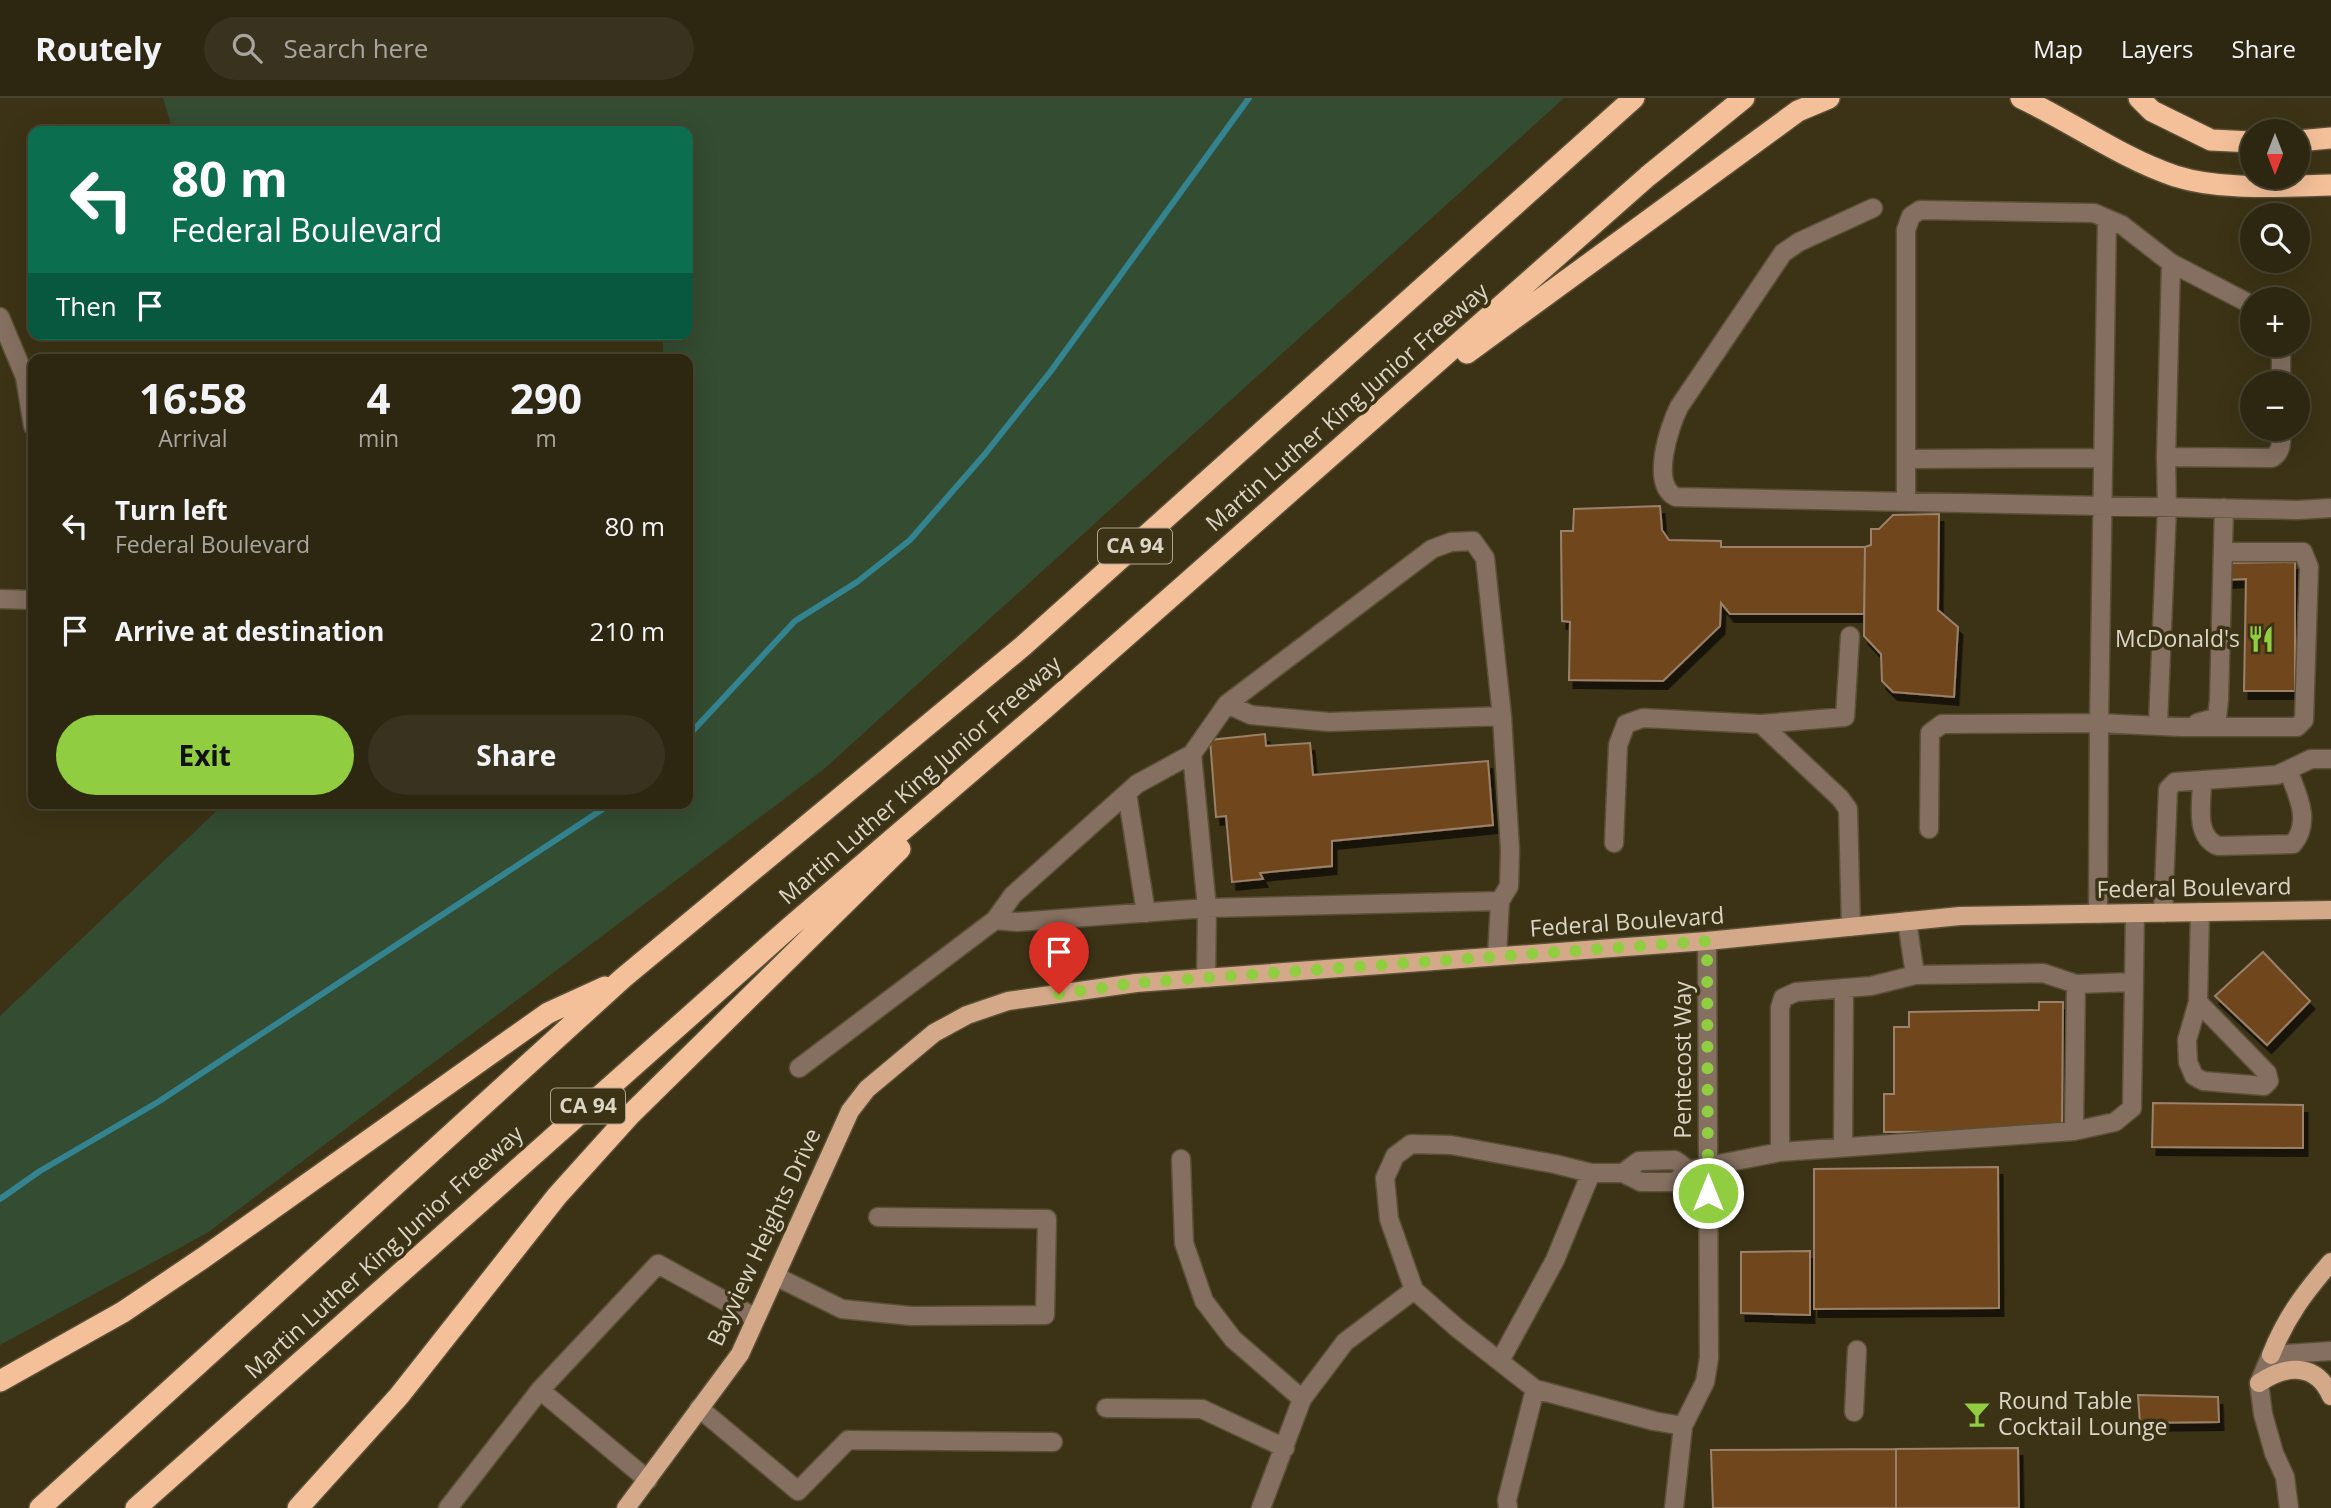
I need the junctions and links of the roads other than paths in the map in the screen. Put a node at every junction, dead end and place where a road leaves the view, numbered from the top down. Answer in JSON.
{"nodes":[{"id":1,"x":1634,"y":98,"type":"edge"},
{"id":2,"x":1744,"y":98,"type":"edge"},
{"id":3,"x":1829,"y":98,"type":"edge"},
{"id":4,"x":2021,"y":98,"type":"edge"},
{"id":5,"x":2139,"y":98,"type":"edge"},
{"id":6,"x":2331,"y":138,"type":"edge"},
{"id":7,"x":2310,"y":140,"type":"edge"},
{"id":8,"x":2240,"y":141,"type":"edge"},
{"id":9,"x":2331,"y":186,"type":"edge"},
{"id":10,"x":1873,"y":208,"type":"dead end"},
{"id":11,"x":2107,"y":219,"type":"junction"},
{"id":12,"x":2171,"y":263,"type":"junction"},
{"id":13,"x":2240,"y":299,"type":"edge"},
{"id":14,"x":0,"y":317,"type":"edge"},
{"id":15,"x":28,"y":395,"type":"edge"},
{"id":16,"x":2281,"y":441,"type":"edge"},
{"id":17,"x":1342,"y":446,"type":"junction"},
{"id":18,"x":2166,"y":457,"type":"junction"},
{"id":19,"x":2103,"y":458,"type":"junction"},
{"id":20,"x":1906,"y":459,"type":"junction"},
{"id":21,"x":1906,"y":502,"type":"junction"},
{"id":22,"x":2102,"y":506,"type":"junction"},
{"id":23,"x":2167,"y":507,"type":"junction"},
{"id":24,"x":2224,"y":508,"type":"junction"},
{"id":25,"x":2331,"y":508,"type":"edge"},
{"id":26,"x":2223,"y":552,"type":"junction"},
{"id":27,"x":0,"y":599,"type":"edge"},
{"id":28,"x":28,"y":600,"type":"edge"},
{"id":29,"x":1850,"y":636,"type":"dead end"},
{"id":30,"x":1227,"y":704,"type":"junction"},
{"id":31,"x":1045,"y":708,"type":"junction"},
{"id":32,"x":1502,"y":716,"type":"junction"},
{"id":33,"x":2099,"y":723,"type":"junction"},
{"id":34,"x":1761,"y":724,"type":"junction"},
{"id":35,"x":2158,"y":725,"type":"junction"},
{"id":36,"x":2181,"y":727,"type":"junction"},
{"id":37,"x":1192,"y":754,"type":"junction"},
{"id":38,"x":2331,"y":759,"type":"edge"},
{"id":39,"x":2288,"y":770,"type":"junction"},
{"id":40,"x":2202,"y":780,"type":"junction"},
{"id":41,"x":1127,"y":793,"type":"junction"},
{"id":42,"x":1929,"y":829,"type":"dead end"},
{"id":43,"x":1614,"y":843,"type":"dead end"},
{"id":44,"x":1500,"y":901,"type":"junction"},
{"id":45,"x":1207,"y":908,"type":"junction"},
{"id":46,"x":2331,"y":910,"type":"edge"},
{"id":47,"x":2200,"y":912,"type":"junction"},
{"id":48,"x":1146,"y":913,"type":"junction"},
{"id":49,"x":2135,"y":913,"type":"junction"},
{"id":50,"x":2163,"y":913,"type":"junction"},
{"id":51,"x":2098,"y":914,"type":"junction"},
{"id":52,"x":995,"y":920,"type":"junction"},
{"id":53,"x":1907,"y":921,"type":"junction"},
{"id":54,"x":1851,"y":927,"type":"junction"},
{"id":55,"x":1707,"y":941,"type":"junction"},
{"id":56,"x":1497,"y":956,"type":"junction"},
{"id":57,"x":1914,"y":975,"type":"junction"},
{"id":58,"x":623,"y":978,"type":"junction"},
{"id":59,"x":1206,"y":978,"type":"junction"},
{"id":60,"x":2134,"y":982,"type":"junction"},
{"id":61,"x":2077,"y":984,"type":"junction"},
{"id":62,"x":1844,"y":988,"type":"junction"},
{"id":63,"x":2198,"y":1002,"type":"junction"},
{"id":64,"x":934,"y":1033,"type":"joint"},
{"id":65,"x":799,"y":1068,"type":"dead end"},
{"id":66,"x":2074,"y":1131,"type":"junction"},
{"id":67,"x":1843,"y":1147,"type":"junction"},
{"id":68,"x":1780,"y":1152,"type":"junction"},
{"id":69,"x":1181,"y":1159,"type":"dead end"},
{"id":70,"x":1708,"y":1167,"type":"junction"},
{"id":71,"x":1591,"y":1173,"type":"junction"},
{"id":72,"x":878,"y":1217,"type":"dead end"},
{"id":73,"x":2331,"y":1262,"type":"edge"},
{"id":74,"x":775,"y":1276,"type":"junction"},
{"id":75,"x":1414,"y":1290,"type":"junction"},
{"id":76,"x":756,"y":1318,"type":"junction"},
{"id":77,"x":1857,"y":1350,"type":"dead end"},
{"id":78,"x":2331,"y":1352,"type":"edge"},
{"id":79,"x":2270,"y":1355,"type":"junction"},
{"id":80,"x":1500,"y":1361,"type":"junction"},
{"id":81,"x":0,"y":1381,"type":"edge"},
{"id":82,"x":2259,"y":1383,"type":"junction"},
{"id":83,"x":1535,"y":1389,"type":"junction"},
{"id":84,"x":540,"y":1390,"type":"junction"},
{"id":85,"x":2331,"y":1396,"type":"edge"},
{"id":86,"x":1302,"y":1399,"type":"junction"},
{"id":87,"x":699,"y":1408,"type":"junction"},
{"id":88,"x":1106,"y":1408,"type":"dead end"},
{"id":89,"x":1854,"y":1412,"type":"dead end"},
{"id":90,"x":1683,"y":1426,"type":"junction"},
{"id":91,"x":1053,"y":1442,"type":"dead end"},
{"id":92,"x":1284,"y":1448,"type":"junction"},
{"id":93,"x":648,"y":1480,"type":"junction"},
{"id":94,"x":40,"y":1508,"type":"edge"},
{"id":95,"x":136,"y":1508,"type":"edge"},
{"id":96,"x":298,"y":1508,"type":"edge"},
{"id":97,"x":448,"y":1508,"type":"edge"},
{"id":98,"x":626,"y":1508,"type":"edge"},
{"id":99,"x":1261,"y":1508,"type":"edge"},
{"id":100,"x":1508,"y":1508,"type":"edge"},
{"id":101,"x":1674,"y":1508,"type":"edge"},
{"id":102,"x":2289,"y":1508,"type":"edge"}],
"edges":[{"from":1,"to":58,"type":"highway","name":"Martin Luther King Junior Freeway","number":"CA 94"},
{"from":2,"to":17,"type":"highway","name":"Martin Luther King Junior Freeway","number":"CA 94"},
{"from":3,"to":17,"type":"highway"},
{"from":4,"to":9,"type":"highway"},
{"from":5,"to":8,"type":"highway"},
{"from":6,"to":7,"type":"highway"},
{"from":10,"to":21,"type":"street"},
{"from":11,"to":12,"type":"street"},
{"from":11,"to":19,"type":"street"},
{"from":11,"to":20,"type":"street"},
{"from":12,"to":13,"type":"street"},
{"from":12,"to":18,"type":"street"},
{"from":14,"to":15,"type":"street"},
{"from":16,"to":18,"type":"street"},
{"from":17,"to":31,"type":"highway","name":"Martin Luther King Junior Freeway","number":"CA 94"},
{"from":18,"to":23,"type":"street"},
{"from":19,"to":20,"type":"street"},
{"from":19,"to":22,"type":"street"},
{"from":20,"to":21,"type":"street"},
{"from":21,"to":22,"type":"street"},
{"from":22,"to":23,"type":"street"},
{"from":22,"to":33,"type":"street"},
{"from":23,"to":24,"type":"street"},
{"from":23,"to":35,"type":"street"},
{"from":24,"to":25,"type":"street"},
{"from":24,"to":26,"type":"street"},
{"from":26,"to":36,"type":"street"},
{"from":26,"to":36,"type":"street"},
{"from":27,"to":28,"type":"street"},
{"from":29,"to":34,"type":"street"},
{"from":30,"to":32,"type":"street"},
{"from":30,"to":32,"type":"street"},
{"from":30,"to":37,"type":"street"},
{"from":31,"to":95,"type":"highway","name":"Martin Luther King Junior Freeway","number":"CA 94"},
{"from":31,"to":96,"type":"highway"},
{"from":32,"to":44,"type":"street"},
{"from":33,"to":35,"type":"street"},
{"from":33,"to":42,"type":"street"},
{"from":33,"to":51,"type":"street"},
{"from":34,"to":43,"type":"street"},
{"from":34,"to":54,"type":"street"},
{"from":35,"to":36,"type":"street"},
{"from":37,"to":41,"type":"street"},
{"from":37,"to":45,"type":"street"},
{"from":38,"to":39,"type":"street"},
{"from":39,"to":40,"type":"street"},
{"from":39,"to":40,"type":"street"},
{"from":40,"to":50,"type":"street"},
{"from":41,"to":48,"type":"street"},
{"from":41,"to":52,"type":"street"},
{"from":44,"to":45,"type":"street"},
{"from":44,"to":56,"type":"street"},
{"from":45,"to":48,"type":"street"},
{"from":45,"to":59,"type":"street"},
{"from":46,"to":47,"type":"main road","name":"Federal Boulevard"},
{"from":47,"to":50,"type":"main road","name":"Federal Boulevard"},
{"from":47,"to":63,"type":"street"},
{"from":48,"to":52,"type":"street"},
{"from":49,"to":50,"type":"main road","name":"Federal Boulevard"},
{"from":49,"to":51,"type":"main road","name":"Federal Boulevard"},
{"from":49,"to":60,"type":"street"},
{"from":51,"to":53,"type":"main road","name":"Federal Boulevard"},
{"from":52,"to":65,"type":"street"},
{"from":53,"to":54,"type":"main road","name":"Federal Boulevard"},
{"from":53,"to":57,"type":"street"},
{"from":54,"to":55,"type":"main road","name":"Federal Boulevard"},
{"from":55,"to":56,"type":"main road","name":"Federal Boulevard"},
{"from":55,"to":70,"type":"street","name":"Pentecost Way"},
{"from":56,"to":59,"type":"main road","name":"Federal Boulevard"},
{"from":57,"to":61,"type":"street"},
{"from":57,"to":62,"type":"street"},
{"from":58,"to":81,"type":"highway"},
{"from":58,"to":94,"type":"highway","name":"Martin Luther King Junior Freeway","number":"CA 94"},
{"from":59,"to":64,"type":"main road","name":"Federal Boulevard"},
{"from":60,"to":61,"type":"street"},
{"from":60,"to":66,"type":"street"},
{"from":61,"to":66,"type":"street"},
{"from":62,"to":67,"type":"street"},
{"from":62,"to":68,"type":"street"},
{"from":63,"to":63,"type":"street"},
{"from":64,"to":74,"type":"main road","name":"Bayview Heights Drive"},
{"from":66,"to":67,"type":"street"},
{"from":67,"to":68,"type":"street"},
{"from":68,"to":70,"type":"street"},
{"from":69,"to":86,"type":"street"},
{"from":70,"to":71,"type":"street"},
{"from":70,"to":90,"type":"street","name":"Pentecost Way"},
{"from":71,"to":75,"type":"street"},
{"from":71,"to":80,"type":"street"},
{"from":72,"to":74,"type":"street"},
{"from":73,"to":79,"type":"main road"},
{"from":74,"to":76,"type":"main road","name":"Bayview Heights Drive"},
{"from":75,"to":80,"type":"street"},
{"from":75,"to":86,"type":"street"},
{"from":76,"to":84,"type":"street"},
{"from":76,"to":87,"type":"main road","name":"Bayview Heights Drive"},
{"from":77,"to":89,"type":"street"},
{"from":78,"to":79,"type":"street"},
{"from":79,"to":82,"type":"street"},
{"from":80,"to":83,"type":"street"},
{"from":82,"to":85,"type":"main road"},
{"from":82,"to":102,"type":"street"},
{"from":83,"to":90,"type":"street"},
{"from":83,"to":100,"type":"street"},
{"from":84,"to":93,"type":"street"},
{"from":84,"to":97,"type":"street"},
{"from":86,"to":92,"type":"street"},
{"from":87,"to":91,"type":"street"},
{"from":87,"to":93,"type":"main road","name":"Bayview Heights Drive"},
{"from":88,"to":92,"type":"street"},
{"from":90,"to":101,"type":"street","name":"Pentecost Way"},
{"from":92,"to":99,"type":"street"},
{"from":93,"to":98,"type":"main road","name":"Bayview Heights Drive"}]}
